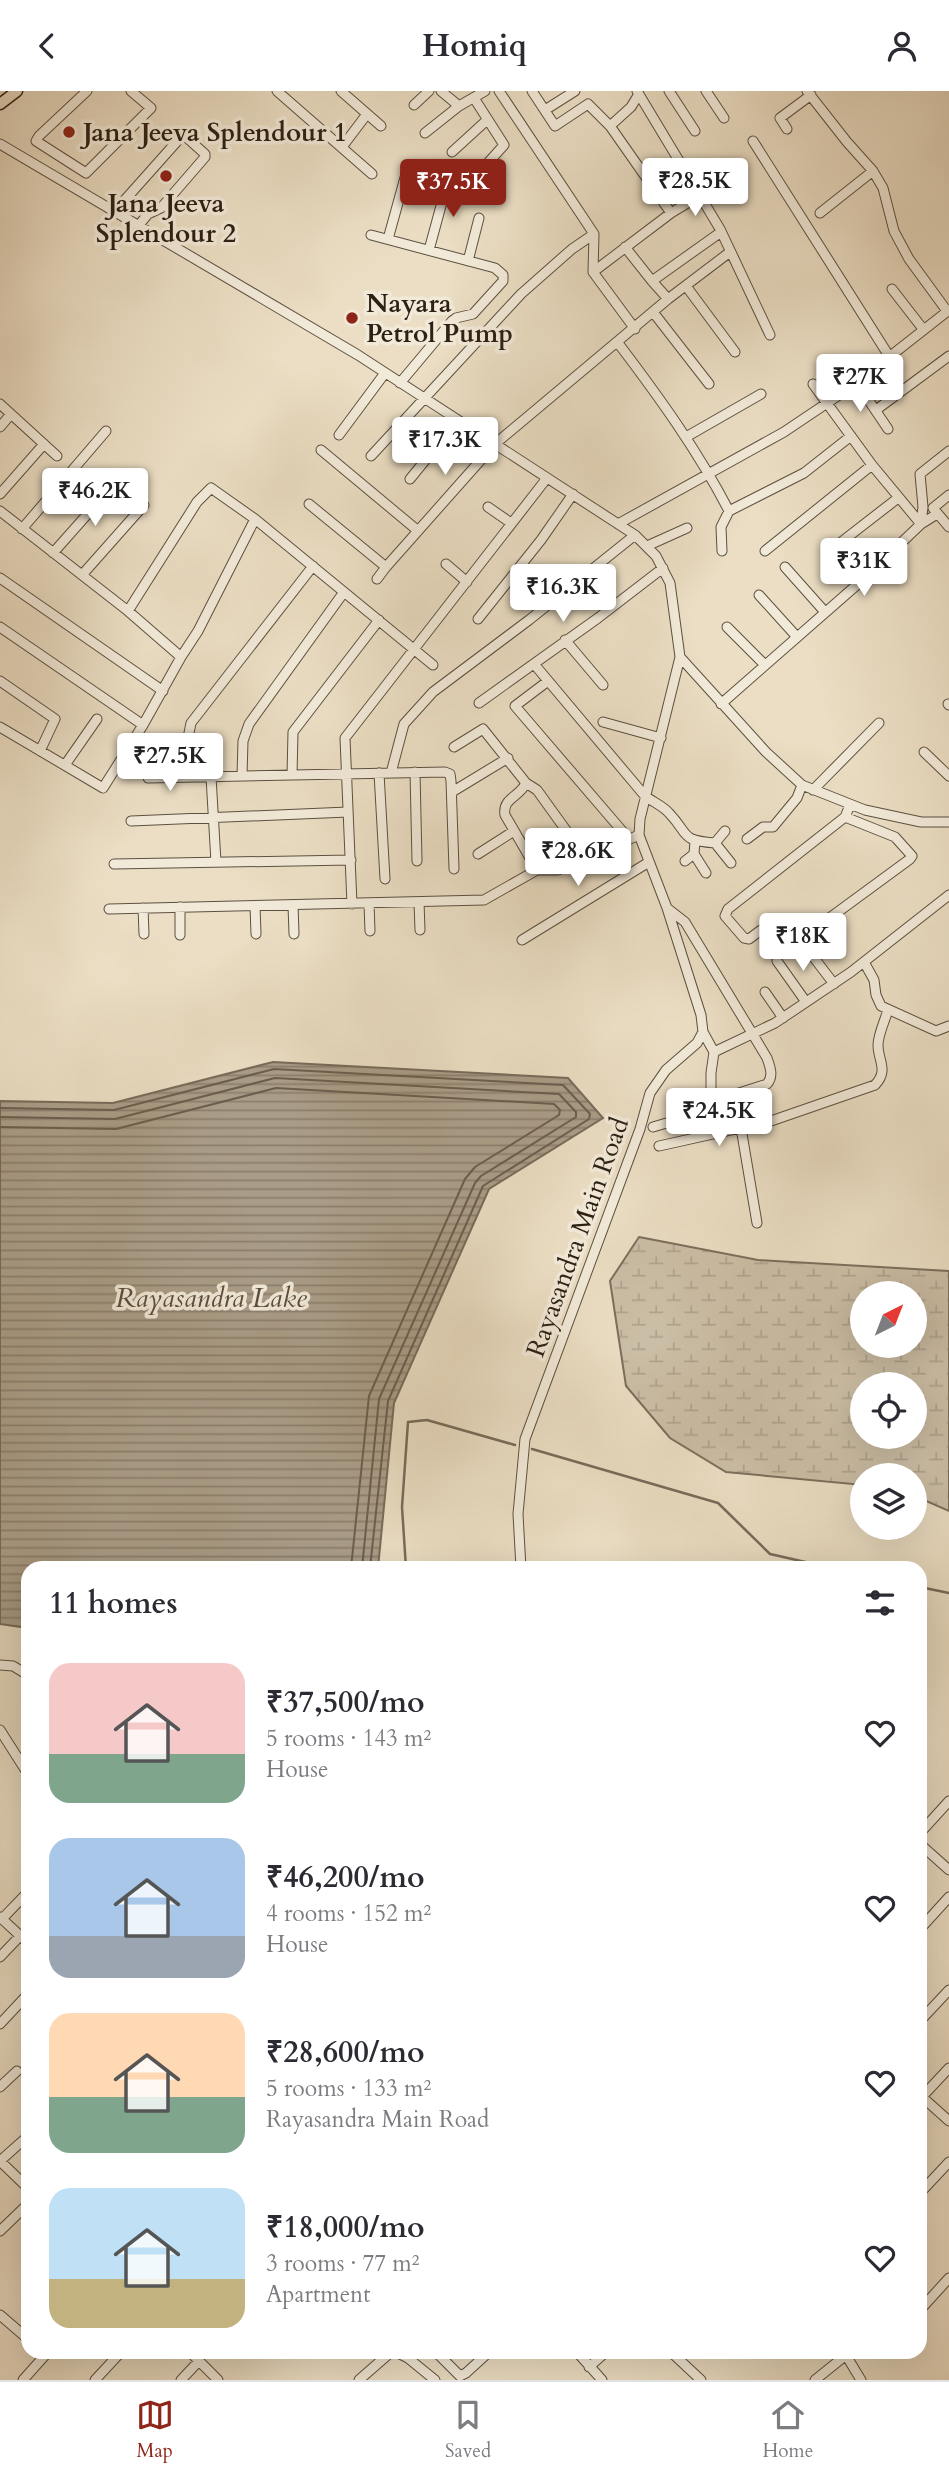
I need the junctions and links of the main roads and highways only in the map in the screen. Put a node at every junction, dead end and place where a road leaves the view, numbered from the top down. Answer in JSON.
{"nodes":[{"id":1,"x":17,"y":91,"type":"edge"},
{"id":2,"x":0,"y":104,"type":"edge"}],
"edges":[{"from":1,"to":2,"type":"main road"}]}
